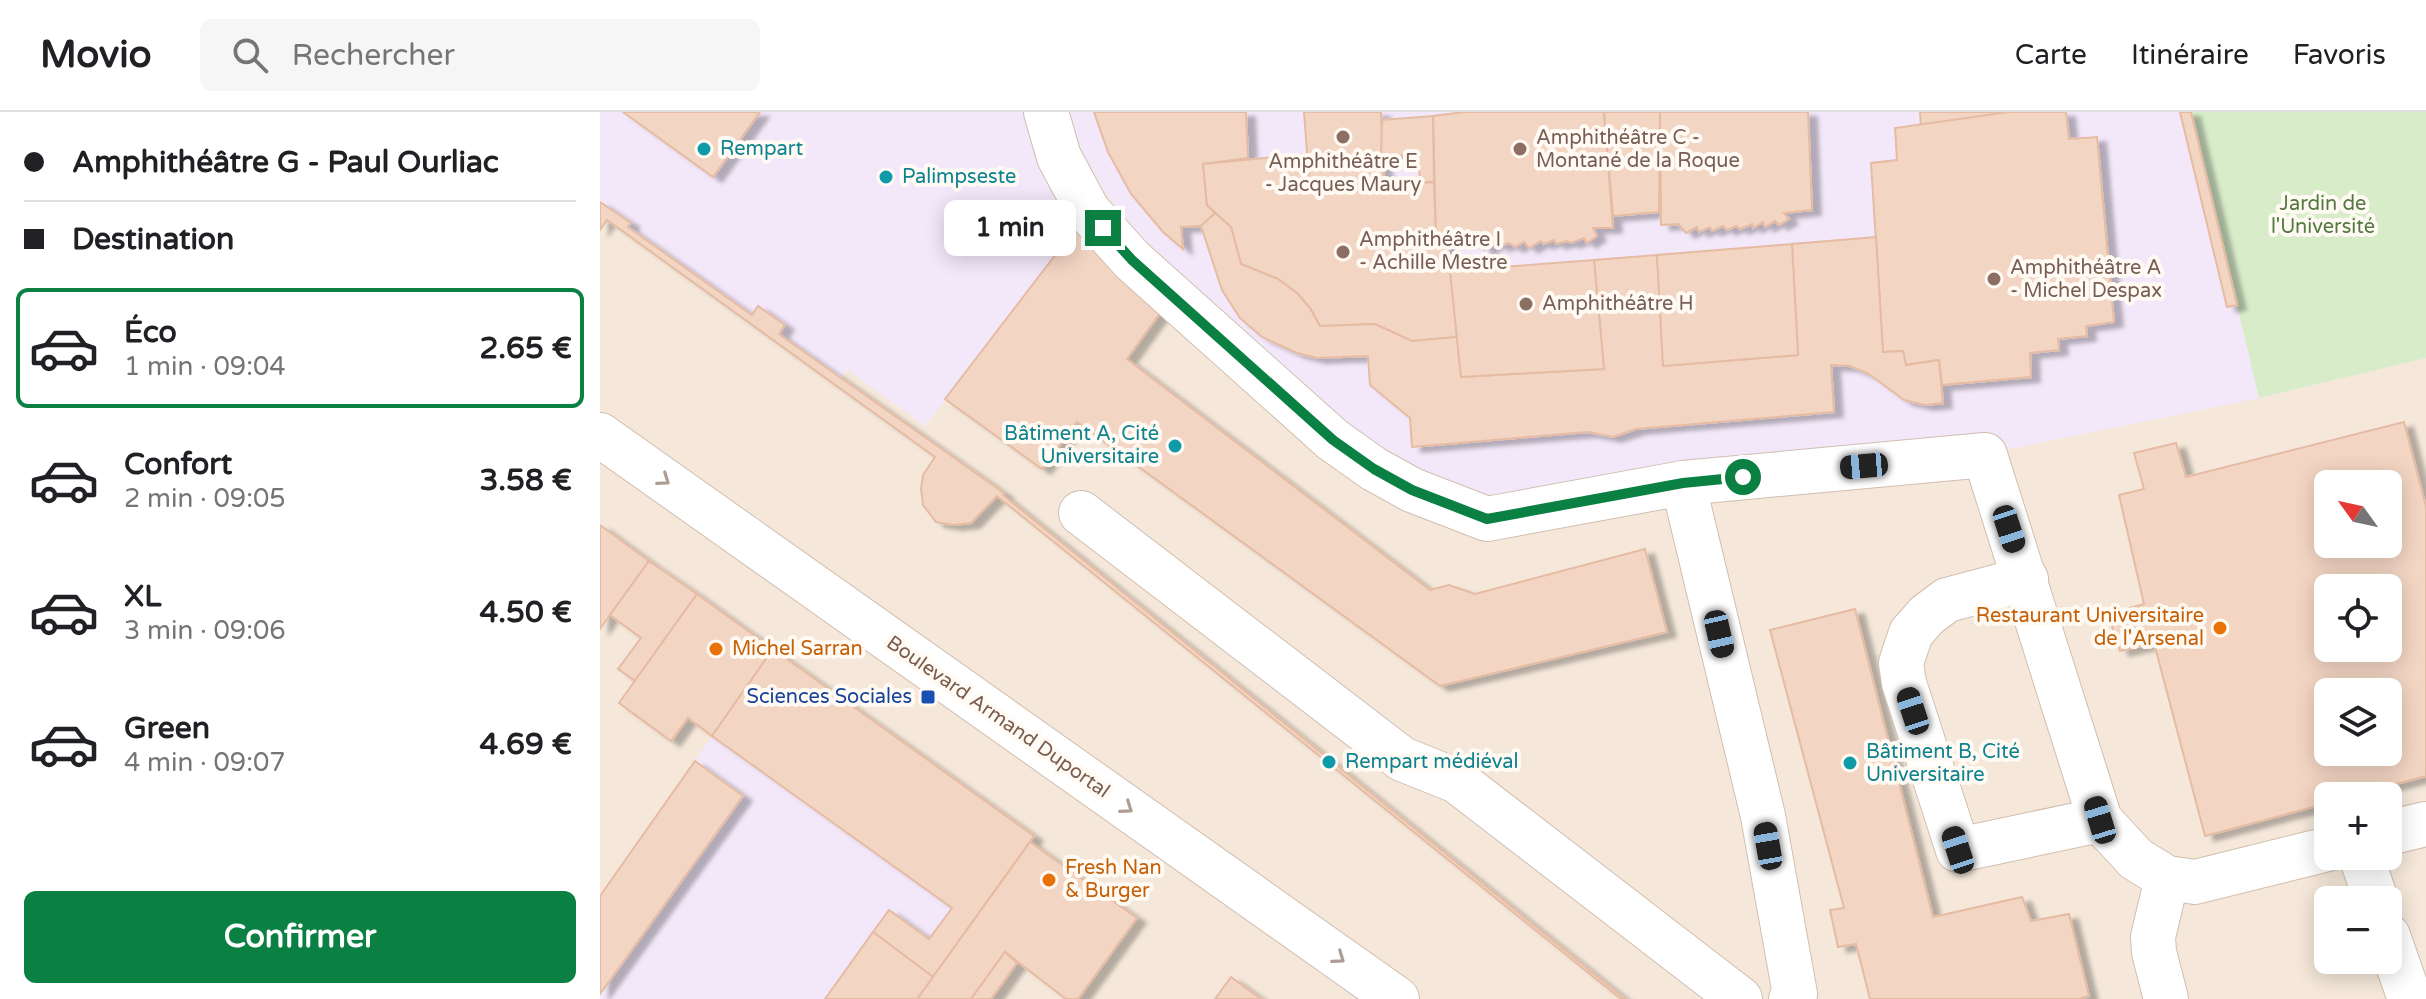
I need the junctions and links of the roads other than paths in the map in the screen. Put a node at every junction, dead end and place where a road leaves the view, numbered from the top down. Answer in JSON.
{"nodes":[{"id":1,"x":1046,"y":112,"type":"edge"},
{"id":2,"x":600,"y":435,"type":"edge"},
{"id":3,"x":1683,"y":483,"type":"junction"},
{"id":4,"x":1081,"y":513,"type":"dead end"},
{"id":5,"x":2026,"y":579,"type":"junction"},
{"id":6,"x":2100,"y":820,"type":"junction"},
{"id":7,"x":2426,"y":824,"type":"edge"},
{"id":8,"x":2402,"y":830,"type":"edge"},
{"id":9,"x":2314,"y":852,"type":"edge"},
{"id":10,"x":2167,"y":878,"type":"junction"},
{"id":11,"x":2401,"y":974,"type":"edge"},
{"id":12,"x":1397,"y":999,"type":"edge"},
{"id":13,"x":1740,"y":999,"type":"edge"},
{"id":14,"x":1791,"y":999,"type":"edge"},
{"id":15,"x":2166,"y":999,"type":"edge"},
{"id":16,"x":2410,"y":999,"type":"edge"}],
"edges":[{"from":1,"to":3,"type":"street"},
{"from":2,"to":12,"type":"street","name":"Boulevard Armand Duportal","one_way":true},
{"from":3,"to":5,"type":"street"},
{"from":3,"to":14,"type":"street"},
{"from":4,"to":13,"type":"street"},
{"from":5,"to":6,"type":"street"},
{"from":5,"to":6,"type":"street"},
{"from":6,"to":10,"type":"street"},
{"from":7,"to":8,"type":"street"},
{"from":9,"to":10,"type":"street"},
{"from":10,"to":15,"type":"street"},
{"from":11,"to":16,"type":"street"}]}
